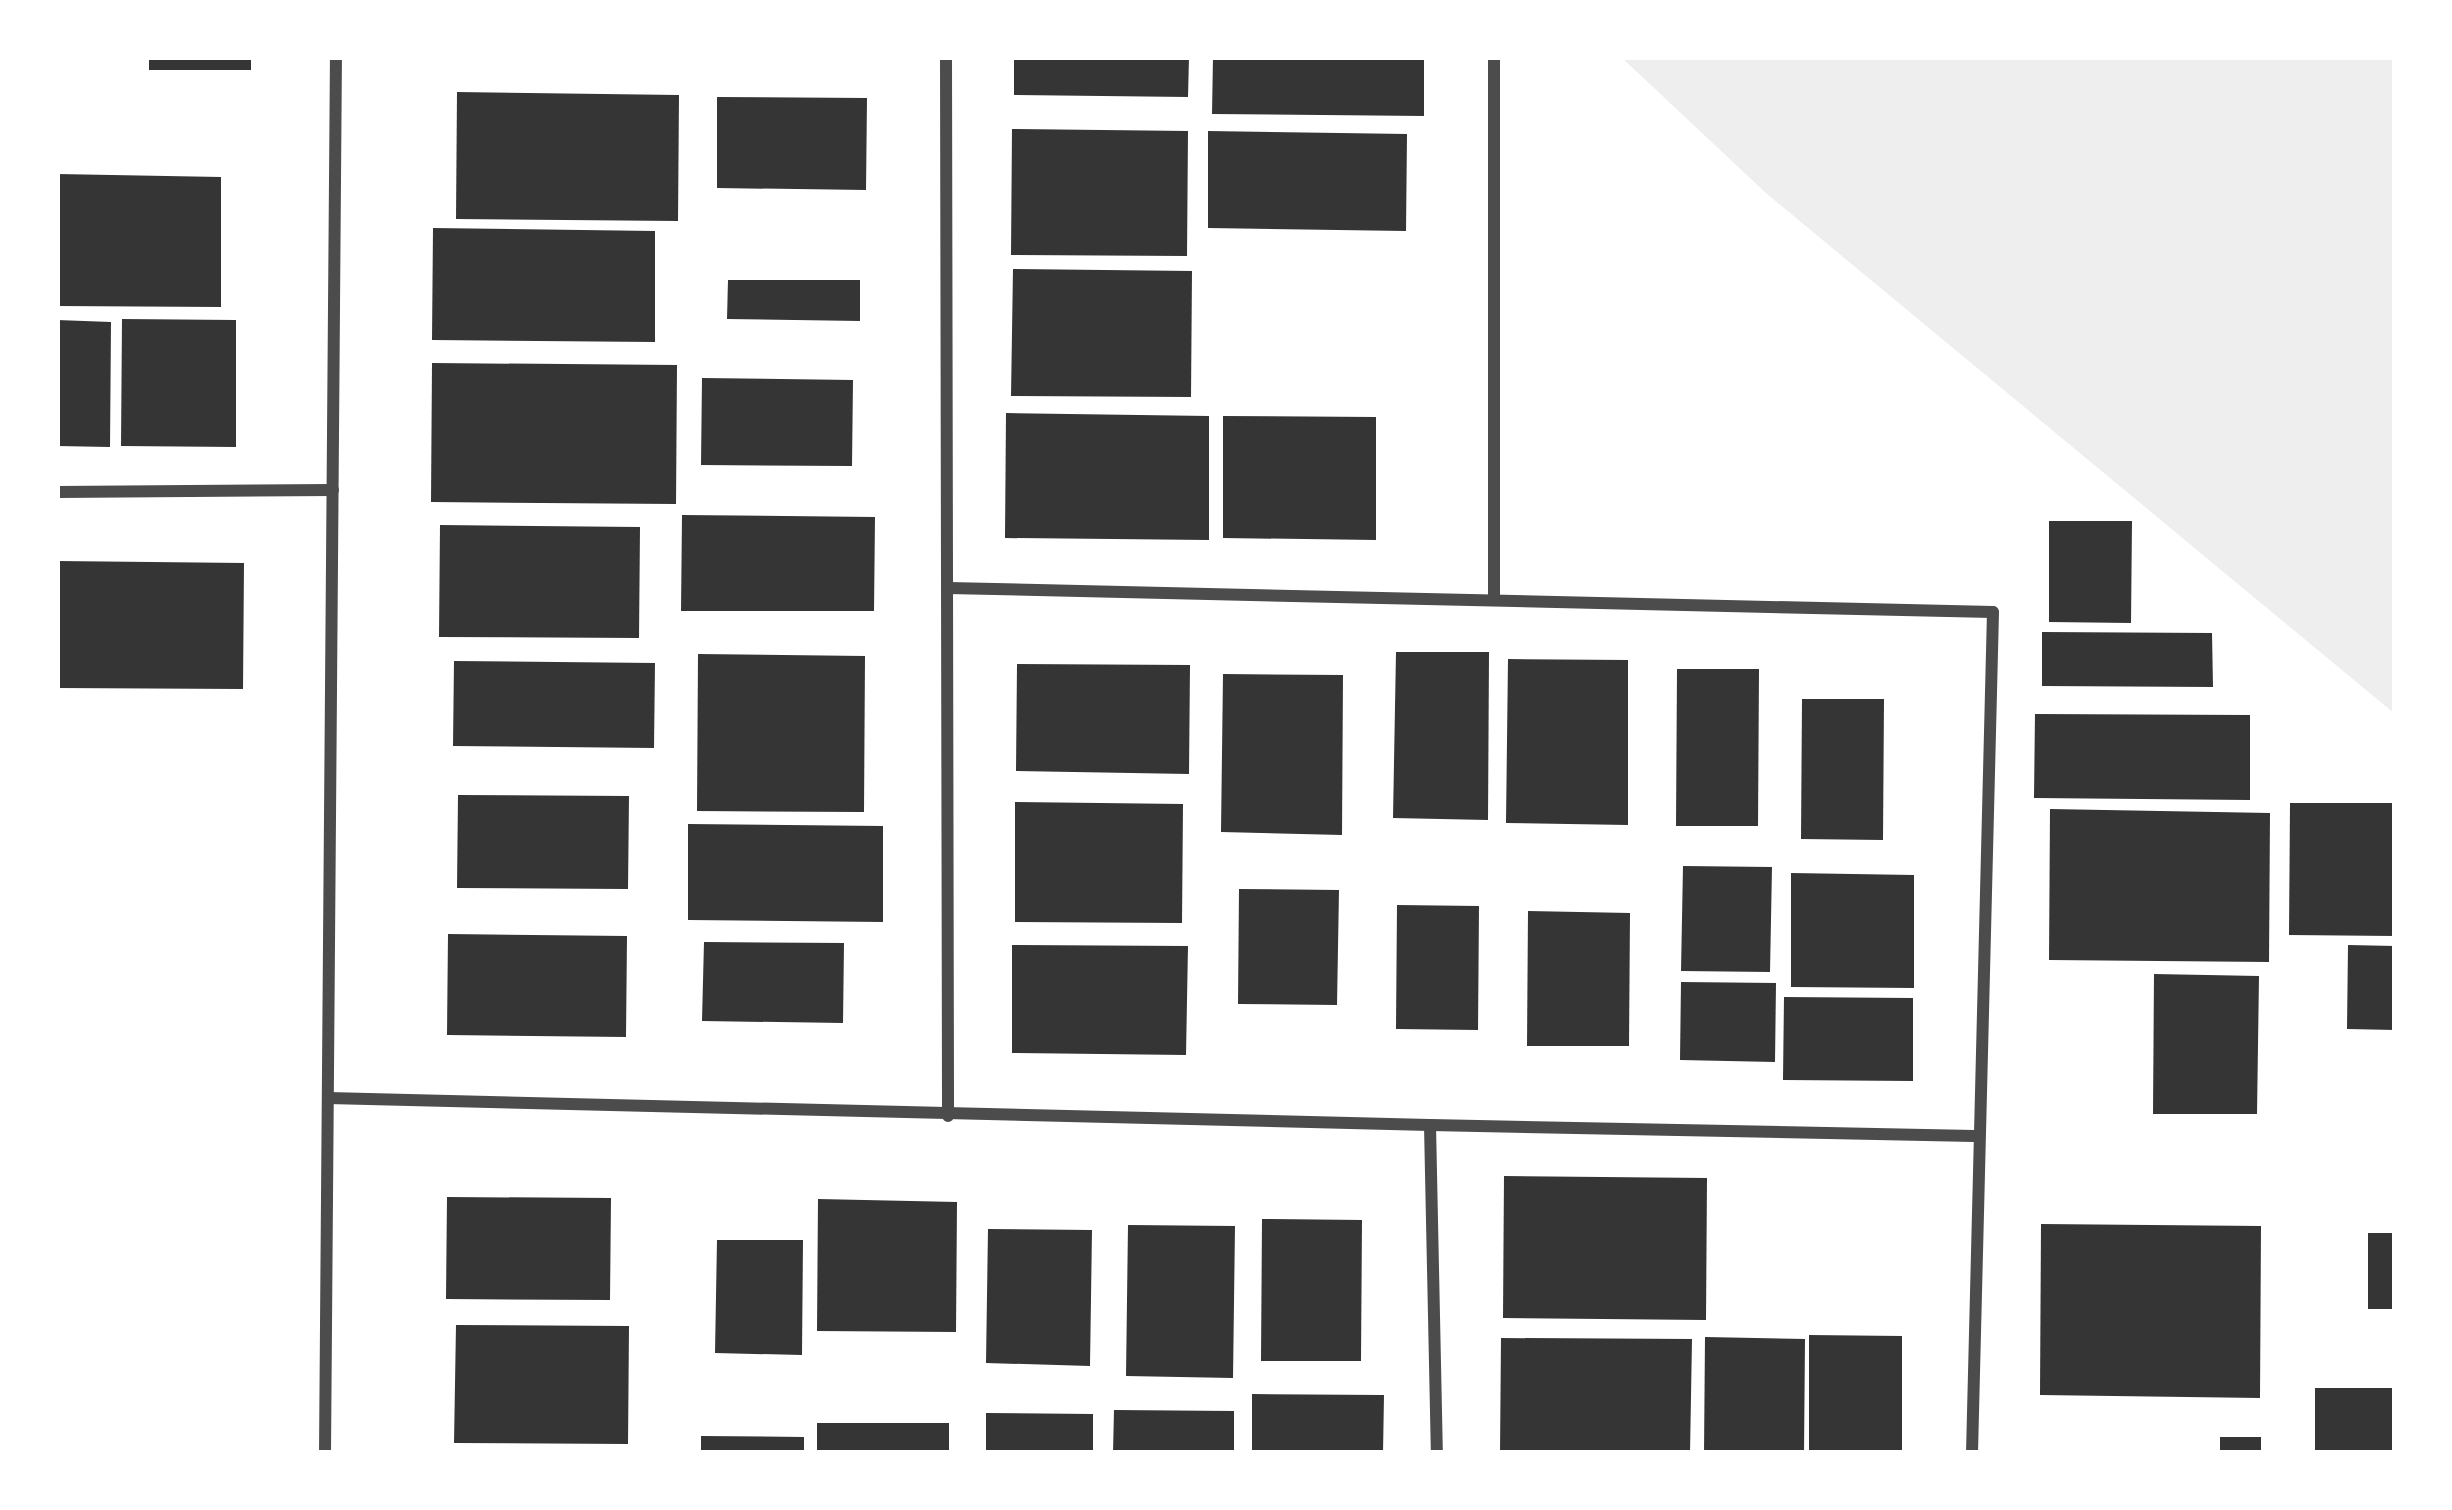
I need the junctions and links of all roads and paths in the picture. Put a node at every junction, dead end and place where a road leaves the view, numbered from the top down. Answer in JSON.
{"nodes":[{"id":1,"x":335,"y":57,"type":"edge"},
{"id":2,"x":946,"y":57,"type":"edge"},
{"id":3,"x":1494,"y":57,"type":"edge"},
{"id":4,"x":332,"y":490,"type":"junction"},
{"id":5,"x":57,"y":492,"type":"edge"},
{"id":6,"x":948,"y":588,"type":"junction"},
{"id":7,"x":1494,"y":596,"type":"junction"},
{"id":8,"x":328,"y":1098,"type":"junction"},
{"id":9,"x":948,"y":1116,"type":"junction"},
{"id":10,"x":1430,"y":1125,"type":"junction"},
{"id":11,"x":1974,"y":1136,"type":"junction"},
{"id":12,"x":326,"y":1453,"type":"edge"},
{"id":13,"x":1437,"y":1453,"type":"edge"},
{"id":14,"x":1972,"y":1453,"type":"edge"}],
"edges":[{"from":1,"to":4,"type":"street"},
{"from":2,"to":6,"type":"street"},
{"from":3,"to":7,"type":"street"},
{"from":4,"to":5,"type":"street"},
{"from":4,"to":8,"type":"street"},
{"from":6,"to":7,"type":"street"},
{"from":6,"to":9,"type":"street"},
{"from":7,"to":11,"type":"street"},
{"from":8,"to":9,"type":"street"},
{"from":8,"to":12,"type":"street"},
{"from":9,"to":10,"type":"street"},
{"from":10,"to":11,"type":"street"},
{"from":10,"to":13,"type":"street"},
{"from":11,"to":14,"type":"street"}]}
